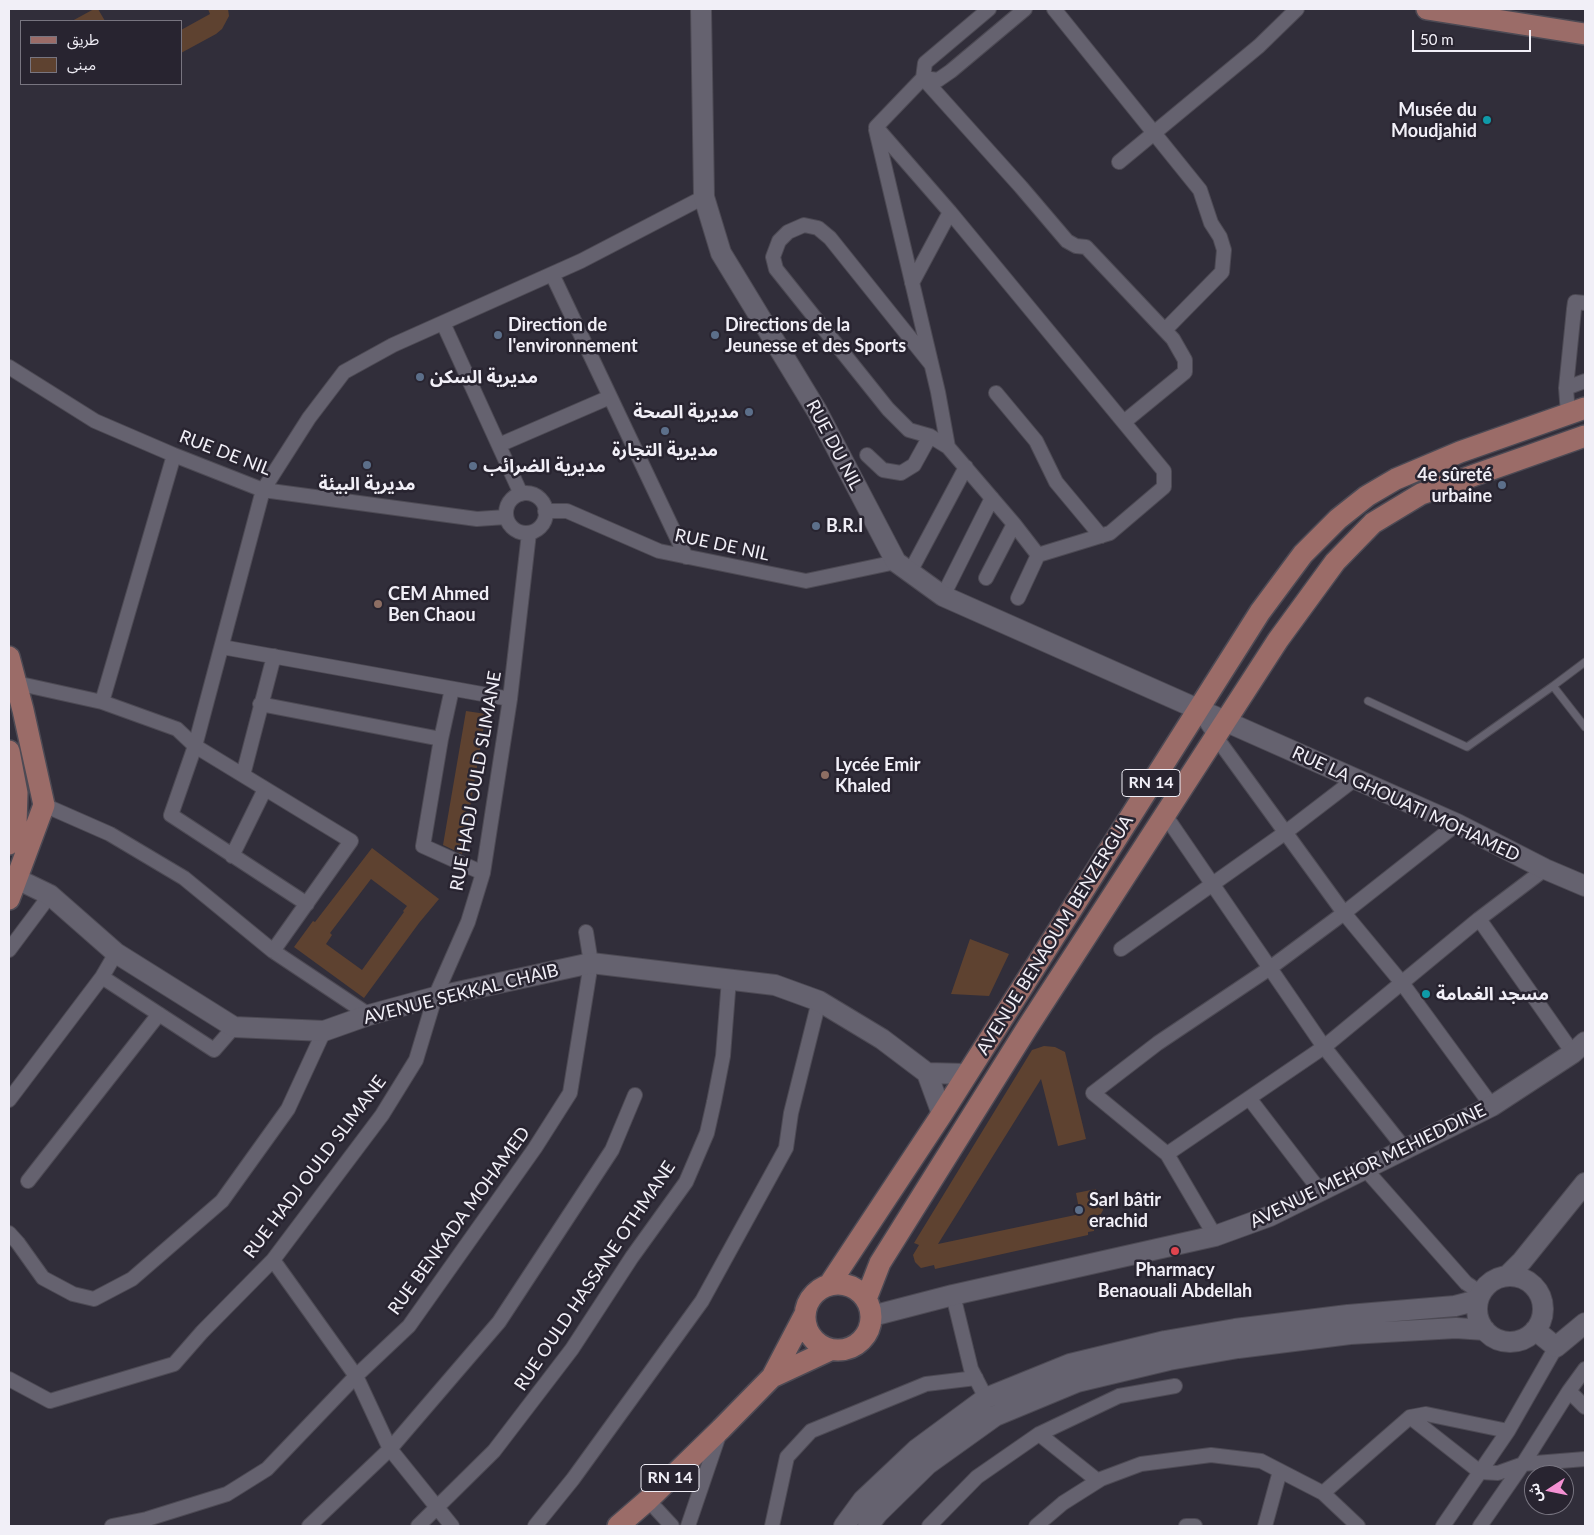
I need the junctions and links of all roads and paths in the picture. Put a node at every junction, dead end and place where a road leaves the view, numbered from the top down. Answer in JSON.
{"nodes":[{"id":1,"x":701,"y":9,"type":"edge"},
{"id":2,"x":989,"y":9,"type":"edge"},
{"id":3,"x":1025,"y":9,"type":"edge"},
{"id":4,"x":1054,"y":9,"type":"edge"},
{"id":5,"x":1297,"y":9,"type":"edge"},
{"id":6,"x":1427,"y":9,"type":"edge"},
{"id":7,"x":1585,"y":34,"type":"edge"},
{"id":8,"x":923,"y":78,"type":"junction"},
{"id":9,"x":876,"y":127,"type":"junction"},
{"id":10,"x":1154,"y":133,"type":"junction"},
{"id":11,"x":1119,"y":162,"type":"dead end"},
{"id":12,"x":704,"y":198,"type":"junction"},
{"id":13,"x":950,"y":212,"type":"junction"},
{"id":14,"x":552,"y":274,"type":"junction"},
{"id":15,"x":912,"y":283,"type":"junction"},
{"id":16,"x":1585,"y":304,"type":"edge"},
{"id":17,"x":443,"y":323,"type":"junction"},
{"id":18,"x":1165,"y":330,"type":"junction"},
{"id":19,"x":931,"y":364,"type":"junction"},
{"id":20,"x":9,"y":367,"type":"edge"},
{"id":21,"x":1585,"y":381,"type":"edge"},
{"id":22,"x":1566,"y":388,"type":"junction"},
{"id":23,"x":996,"y":393,"type":"dead end"},
{"id":24,"x":610,"y":396,"type":"junction"},
{"id":25,"x":1577,"y":411,"type":"edge"},
{"id":26,"x":1124,"y":422,"type":"junction"},
{"id":27,"x":930,"y":436,"type":"junction"},
{"id":28,"x":1585,"y":436,"type":"edge"},
{"id":29,"x":499,"y":445,"type":"junction"},
{"id":30,"x":948,"y":447,"type":"junction"},
{"id":31,"x":174,"y":455,"type":"junction"},
{"id":32,"x":867,"y":455,"type":"dead end"},
{"id":33,"x":966,"y":468,"type":"junction"},
{"id":34,"x":263,"y":490,"type":"junction"},
{"id":35,"x":520,"y":494,"type":"junction"},
{"id":36,"x":992,"y":498,"type":"junction"},
{"id":37,"x":545,"y":511,"type":"junction"},
{"id":38,"x":506,"y":517,"type":"junction"},
{"id":39,"x":1014,"y":524,"type":"junction"},
{"id":40,"x":529,"y":533,"type":"junction"},
{"id":41,"x":1100,"y":536,"type":"junction"},
{"id":42,"x":1038,"y":556,"type":"junction"},
{"id":43,"x":686,"y":557,"type":"junction"},
{"id":44,"x":903,"y":567,"type":"junction"},
{"id":45,"x":986,"y":578,"type":"dead end"},
{"id":46,"x":943,"y":596,"type":"junction"},
{"id":47,"x":1018,"y":598,"type":"dead end"},
{"id":48,"x":222,"y":647,"type":"junction"},
{"id":49,"x":274,"y":656,"type":"junction"},
{"id":50,"x":9,"y":657,"type":"edge"},
{"id":51,"x":1585,"y":662,"type":"edge"},
{"id":52,"x":12,"y":683,"type":"edge"},
{"id":53,"x":1553,"y":686,"type":"junction"},
{"id":54,"x":452,"y":689,"type":"junction"},
{"id":55,"x":510,"y":700,"type":"junction"},
{"id":56,"x":1368,"y":701,"type":"dead end"},
{"id":57,"x":102,"y":702,"type":"junction"},
{"id":58,"x":260,"y":704,"type":"junction"},
{"id":59,"x":1198,"y":709,"type":"junction"},
{"id":60,"x":1585,"y":727,"type":"edge"},
{"id":61,"x":1222,"y":729,"type":"junction"},
{"id":62,"x":441,"y":739,"type":"junction"},
{"id":63,"x":195,"y":746,"type":"junction"},
{"id":64,"x":9,"y":751,"type":"edge"},
{"id":65,"x":242,"y":775,"type":"junction"},
{"id":66,"x":1355,"y":779,"type":"junction"},
{"id":67,"x":265,"y":789,"type":"junction"},
{"id":68,"x":44,"y":805,"type":"junction"},
{"id":69,"x":1165,"y":815,"type":"junction"},
{"id":70,"x":1457,"y":824,"type":"junction"},
{"id":71,"x":1286,"y":832,"type":"junction"},
{"id":72,"x":9,"y":844,"type":"edge"},
{"id":73,"x":232,"y":856,"type":"junction"},
{"id":74,"x":1545,"y":869,"type":"junction"},
{"id":75,"x":483,"y":873,"type":"junction"},
{"id":76,"x":13,"y":878,"type":"edge"},
{"id":77,"x":1212,"y":884,"type":"junction"},
{"id":78,"x":1585,"y":886,"type":"edge"},
{"id":79,"x":50,"y":895,"type":"junction"},
{"id":80,"x":9,"y":899,"type":"edge"},
{"id":81,"x":307,"y":904,"type":"junction"},
{"id":82,"x":1344,"y":913,"type":"junction"},
{"id":83,"x":1479,"y":919,"type":"junction"},
{"id":84,"x":586,"y":932,"type":"dead end"},
{"id":85,"x":1121,"y":948,"type":"dead end"},
{"id":86,"x":9,"y":950,"type":"edge"},
{"id":87,"x":273,"y":951,"type":"junction"},
{"id":88,"x":116,"y":953,"type":"junction"},
{"id":89,"x":591,"y":963,"type":"junction"},
{"id":90,"x":1270,"y":968,"type":"junction"},
{"id":91,"x":102,"y":977,"type":"junction"},
{"id":92,"x":729,"y":979,"type":"junction"},
{"id":93,"x":1402,"y":983,"type":"junction"},
{"id":94,"x":435,"y":996,"type":"junction"},
{"id":95,"x":819,"y":1001,"type":"junction"},
{"id":96,"x":159,"y":1014,"type":"junction"},
{"id":97,"x":369,"y":1015,"type":"junction"},
{"id":98,"x":234,"y":1027,"type":"junction"},
{"id":99,"x":324,"y":1031,"type":"junction"},
{"id":100,"x":1324,"y":1047,"type":"junction"},
{"id":101,"x":1579,"y":1048,"type":"edge"},
{"id":102,"x":927,"y":1073,"type":"junction"},
{"id":103,"x":967,"y":1074,"type":"junction"},
{"id":104,"x":635,"y":1095,"type":"dead end"},
{"id":105,"x":1249,"y":1098,"type":"junction"},
{"id":106,"x":9,"y":1100,"type":"edge"},
{"id":107,"x":1492,"y":1106,"type":"junction"},
{"id":108,"x":942,"y":1114,"type":"junction"},
{"id":109,"x":1405,"y":1149,"type":"junction"},
{"id":110,"x":1166,"y":1154,"type":"junction"},
{"id":111,"x":1366,"y":1170,"type":"junction"},
{"id":112,"x":28,"y":1182,"type":"dead end"},
{"id":113,"x":1585,"y":1183,"type":"edge"},
{"id":114,"x":1321,"y":1192,"type":"junction"},
{"id":115,"x":9,"y":1233,"type":"edge"},
{"id":116,"x":1215,"y":1236,"type":"junction"},
{"id":117,"x":273,"y":1260,"type":"junction"},
{"id":118,"x":1507,"y":1276,"type":"junction"},
{"id":119,"x":829,"y":1285,"type":"junction"},
{"id":120,"x":952,"y":1295,"type":"junction"},
{"id":121,"x":1480,"y":1296,"type":"junction"},
{"id":122,"x":869,"y":1307,"type":"junction"},
{"id":123,"x":805,"y":1314,"type":"junction"},
{"id":124,"x":1585,"y":1323,"type":"edge"},
{"id":125,"x":1485,"y":1330,"type":"junction"},
{"id":126,"x":1535,"y":1330,"type":"junction"},
{"id":127,"x":1556,"y":1347,"type":"junction"},
{"id":128,"x":830,"y":1350,"type":"junction"},
{"id":129,"x":1583,"y":1375,"type":"edge"},
{"id":130,"x":356,"y":1376,"type":"junction"},
{"id":131,"x":772,"y":1377,"type":"junction"},
{"id":132,"x":976,"y":1378,"type":"junction"},
{"id":133,"x":9,"y":1379,"type":"edge"},
{"id":134,"x":1175,"y":1386,"type":"dead end"},
{"id":135,"x":1569,"y":1391,"type":"junction"},
{"id":136,"x":986,"y":1398,"type":"junction"},
{"id":137,"x":1585,"y":1407,"type":"edge"},
{"id":138,"x":1410,"y":1417,"type":"junction"},
{"id":139,"x":721,"y":1429,"type":"junction"},
{"id":140,"x":1508,"y":1431,"type":"junction"},
{"id":141,"x":1039,"y":1434,"type":"junction"},
{"id":142,"x":390,"y":1449,"type":"junction"},
{"id":143,"x":1585,"y":1459,"type":"edge"},
{"id":144,"x":1523,"y":1464,"type":"junction"},
{"id":145,"x":1280,"y":1471,"type":"junction"},
{"id":146,"x":1480,"y":1472,"type":"junction"},
{"id":147,"x":1098,"y":1482,"type":"junction"},
{"id":148,"x":1323,"y":1493,"type":"junction"},
{"id":149,"x":648,"y":1500,"type":"junction"},
{"id":150,"x":436,"y":1508,"type":"junction"},
{"id":151,"x":112,"y":1526,"type":"edge"},
{"id":152,"x":309,"y":1526,"type":"edge"},
{"id":153,"x":418,"y":1526,"type":"edge"},
{"id":154,"x":452,"y":1526,"type":"edge"},
{"id":155,"x":536,"y":1526,"type":"edge"},
{"id":156,"x":618,"y":1526,"type":"edge"},
{"id":157,"x":672,"y":1526,"type":"edge"},
{"id":158,"x":688,"y":1526,"type":"edge"},
{"id":159,"x":772,"y":1526,"type":"edge"},
{"id":160,"x":844,"y":1526,"type":"edge"},
{"id":161,"x":868,"y":1526,"type":"edge"},
{"id":162,"x":929,"y":1526,"type":"edge"},
{"id":163,"x":1036,"y":1526,"type":"edge"},
{"id":164,"x":1186,"y":1526,"type":"edge"},
{"id":165,"x":1195,"y":1526,"type":"edge"},
{"id":166,"x":1265,"y":1526,"type":"edge"},
{"id":167,"x":1358,"y":1526,"type":"edge"},
{"id":168,"x":1443,"y":1526,"type":"edge"},
{"id":169,"x":1480,"y":1526,"type":"edge"}],
"edges":[{"from":1,"to":12,"type":"street","name":"RUE DU NIL"},
{"from":2,"to":8,"type":"street"},
{"from":3,"to":8,"type":"street"},
{"from":4,"to":10,"type":"street"},
{"from":5,"to":10,"type":"street"},
{"from":6,"to":7,"type":"main road"},
{"from":8,"to":9,"type":"street"},
{"from":8,"to":18,"type":"street"},
{"from":9,"to":13,"type":"street"},
{"from":9,"to":15,"type":"street"},
{"from":10,"to":11,"type":"street"},
{"from":10,"to":18,"type":"street"},
{"from":12,"to":14,"type":"street"},
{"from":12,"to":44,"type":"street","name":"RUE DU NIL"},
{"from":13,"to":15,"type":"street"},
{"from":13,"to":26,"type":"street"},
{"from":14,"to":17,"type":"street"},
{"from":14,"to":24,"type":"street"},
{"from":15,"to":19,"type":"street"},
{"from":16,"to":22,"type":"street"},
{"from":17,"to":29,"type":"street"},
{"from":17,"to":34,"type":"street"},
{"from":18,"to":26,"type":"street"},
{"from":19,"to":27,"type":"street"},
{"from":19,"to":30,"type":"street"},
{"from":20,"to":31,"type":"street","name":"RUE DE NIL"},
{"from":21,"to":22,"type":"street"},
{"from":22,"to":25,"type":"street"},
{"from":23,"to":41,"type":"street"},
{"from":24,"to":29,"type":"street"},
{"from":24,"to":43,"type":"street"},
{"from":25,"to":59,"type":"main road","name":"AVENUE BENAOUM BENZERGUA","number":"RN 14"},
{"from":26,"to":41,"type":"street"},
{"from":27,"to":30,"type":"street"},
{"from":27,"to":32,"type":"street"},
{"from":28,"to":61,"type":"main road","name":"AVENUE BENAOUM BENZERGUA","number":"RN 14"},
{"from":29,"to":35,"type":"street"},
{"from":30,"to":33,"type":"street"},
{"from":31,"to":34,"type":"street","name":"RUE DE NIL"},
{"from":31,"to":57,"type":"street"},
{"from":33,"to":36,"type":"street"},
{"from":33,"to":44,"type":"street"},
{"from":34,"to":38,"type":"street","name":"RUE DE NIL"},
{"from":34,"to":48,"type":"street"},
{"from":35,"to":37,"type":"street"},
{"from":35,"to":38,"type":"street"},
{"from":36,"to":39,"type":"street"},
{"from":36,"to":46,"type":"street"},
{"from":37,"to":40,"type":"street"},
{"from":37,"to":43,"type":"street","name":"RUE DE NIL"},
{"from":38,"to":40,"type":"street"},
{"from":39,"to":42,"type":"street"},
{"from":39,"to":45,"type":"street"},
{"from":40,"to":55,"type":"street","name":"RUE HADJ OULD SLIMANE"},
{"from":41,"to":42,"type":"street"},
{"from":42,"to":47,"type":"street"},
{"from":43,"to":44,"type":"street","name":"RUE DE NIL"},
{"from":44,"to":46,"type":"street","name":"RUE DU NIL"},
{"from":46,"to":59,"type":"street","name":"RUE DU NIL"},
{"from":48,"to":49,"type":"street"},
{"from":48,"to":63,"type":"street"},
{"from":49,"to":54,"type":"street"},
{"from":49,"to":58,"type":"street"},
{"from":50,"to":52,"type":"main road"},
{"from":51,"to":53,"type":"lane"},
{"from":52,"to":57,"type":"street"},
{"from":52,"to":68,"type":"main road"},
{"from":53,"to":56,"type":"lane"},
{"from":53,"to":60,"type":"lane"},
{"from":54,"to":55,"type":"street"},
{"from":54,"to":62,"type":"street"},
{"from":55,"to":75,"type":"street","name":"RUE HADJ OULD SLIMANE"},
{"from":57,"to":63,"type":"street"},
{"from":58,"to":62,"type":"street"},
{"from":58,"to":65,"type":"street"},
{"from":59,"to":61,"type":"street","name":"RUE LA GHOUATI MOHAMED"},
{"from":59,"to":103,"type":"main road","name":"AVENUE BENAOUM BENZERGUA","number":"RN 14"},
{"from":61,"to":66,"type":"street","name":"RUE LA GHOUATI MOHAMED"},
{"from":61,"to":69,"type":"main road","name":"AVENUE BENAOUM BENZERGUA","number":"RN 14"},
{"from":61,"to":71,"type":"street"},
{"from":62,"to":75,"type":"street"},
{"from":63,"to":65,"type":"street"},
{"from":63,"to":73,"type":"street"},
{"from":64,"to":72,"type":"main road"},
{"from":65,"to":67,"type":"street"},
{"from":66,"to":70,"type":"street","name":"RUE LA GHOUATI MOHAMED"},
{"from":66,"to":71,"type":"street"},
{"from":67,"to":73,"type":"street"},
{"from":67,"to":81,"type":"street"},
{"from":68,"to":76,"type":"main road"},
{"from":68,"to":87,"type":"street"},
{"from":69,"to":77,"type":"street"},
{"from":69,"to":122,"type":"main road","name":"AVENUE BENAOUM BENZERGUA","number":"RN 14"},
{"from":70,"to":74,"type":"street","name":"RUE LA GHOUATI MOHAMED"},
{"from":70,"to":82,"type":"street"},
{"from":71,"to":77,"type":"street"},
{"from":71,"to":82,"type":"street"},
{"from":73,"to":81,"type":"street"},
{"from":74,"to":78,"type":"street","name":"RUE LA GHOUATI MOHAMED"},
{"from":74,"to":83,"type":"street"},
{"from":75,"to":94,"type":"street","name":"RUE HADJ OULD SLIMANE"},
{"from":76,"to":79,"type":"street","name":"AVENUE SEKKAL CHAIB"},
{"from":76,"to":80,"type":"main road"},
{"from":77,"to":85,"type":"street"},
{"from":77,"to":90,"type":"street"},
{"from":79,"to":86,"type":"street"},
{"from":79,"to":88,"type":"street","name":"AVENUE SEKKAL CHAIB"},
{"from":81,"to":87,"type":"street"},
{"from":82,"to":90,"type":"street"},
{"from":82,"to":93,"type":"street"},
{"from":83,"to":93,"type":"street"},
{"from":83,"to":101,"type":"street"},
{"from":84,"to":89,"type":"street","name":"RUE BENKADA MOHAMED"},
{"from":87,"to":97,"type":"street"},
{"from":88,"to":91,"type":"street"},
{"from":88,"to":98,"type":"street","name":"AVENUE SEKKAL CHAIB"},
{"from":89,"to":92,"type":"street","name":"AVENUE SEKKAL CHAIB"},
{"from":89,"to":94,"type":"street","name":"AVENUE SEKKAL CHAIB"},
{"from":89,"to":130,"type":"street","name":"RUE BENKADA MOHAMED"},
{"from":90,"to":100,"type":"street"},
{"from":90,"to":110,"type":"street"},
{"from":91,"to":96,"type":"street"},
{"from":91,"to":106,"type":"street"},
{"from":92,"to":95,"type":"street","name":"AVENUE SEKKAL CHAIB"},
{"from":92,"to":150,"type":"street","name":"RUE OULD HASSANE OTHMANE"},
{"from":93,"to":100,"type":"street"},
{"from":93,"to":107,"type":"street"},
{"from":94,"to":97,"type":"street","name":"AVENUE SEKKAL CHAIB"},
{"from":94,"to":117,"type":"street","name":"RUE HADJ OULD SLIMANE"},
{"from":95,"to":102,"type":"street","name":"AVENUE SEKKAL CHAIB"},
{"from":95,"to":155,"type":"street"},
{"from":96,"to":98,"type":"street"},
{"from":96,"to":112,"type":"street"},
{"from":97,"to":99,"type":"street","name":"AVENUE SEKKAL CHAIB"},
{"from":98,"to":99,"type":"street","name":"AVENUE SEKKAL CHAIB"},
{"from":99,"to":115,"type":"street"},
{"from":100,"to":105,"type":"street"},
{"from":100,"to":109,"type":"street"},
{"from":101,"to":107,"type":"street","name":"AVENUE MEHOR MEHIEDDINE"},
{"from":102,"to":103,"type":"street"},
{"from":102,"to":108,"type":"street"},
{"from":103,"to":108,"type":"main road","name":"AVENUE BENAOUM BENZERGUA","number":"RN 14"},
{"from":104,"to":142,"type":"street"},
{"from":105,"to":110,"type":"street"},
{"from":105,"to":114,"type":"street"},
{"from":107,"to":109,"type":"street","name":"AVENUE MEHOR MEHIEDDINE"},
{"from":108,"to":119,"type":"main road","name":"AVENUE BENAOUM BENZERGUA","number":"RN 14"},
{"from":109,"to":111,"type":"street","name":"AVENUE MEHOR MEHIEDDINE"},
{"from":110,"to":116,"type":"street"},
{"from":111,"to":114,"type":"street","name":"AVENUE MEHOR MEHIEDDINE"},
{"from":111,"to":121,"type":"street"},
{"from":113,"to":118,"type":"street"},
{"from":114,"to":116,"type":"street","name":"AVENUE MEHOR MEHIEDDINE"},
{"from":116,"to":120,"type":"street","name":"AVENUE MEHOR MEHIEDDINE"},
{"from":117,"to":130,"type":"street"},
{"from":117,"to":133,"type":"street","name":"RUE HADJ OULD SLIMANE"},
{"from":118,"to":121,"type":"street"},
{"from":118,"to":126,"type":"street"},
{"from":119,"to":122,"type":"main road"},
{"from":119,"to":123,"type":"main road"},
{"from":120,"to":122,"type":"street","name":"AVENUE MEHOR MEHIEDDINE"},
{"from":120,"to":132,"type":"street"},
{"from":121,"to":125,"type":"street"},
{"from":121,"to":136,"type":"street"},
{"from":122,"to":128,"type":"main road"},
{"from":123,"to":128,"type":"main road"},
{"from":123,"to":131,"type":"main road","number":"RN 14"},
{"from":124,"to":127,"type":"street"},
{"from":125,"to":126,"type":"street"},
{"from":125,"to":161,"type":"street"},
{"from":126,"to":127,"type":"street"},
{"from":127,"to":140,"type":"street"},
{"from":128,"to":131,"type":"main road","number":"RN 14"},
{"from":129,"to":135,"type":"street"},
{"from":130,"to":142,"type":"street"},
{"from":130,"to":151,"type":"street","name":"RUE BENKADA MOHAMED"},
{"from":131,"to":139,"type":"main road","number":"RN 14"},
{"from":132,"to":136,"type":"street"},
{"from":132,"to":159,"type":"street"},
{"from":134,"to":141,"type":"street"},
{"from":135,"to":137,"type":"street"},
{"from":135,"to":144,"type":"street"},
{"from":136,"to":160,"type":"street"},
{"from":138,"to":140,"type":"street"},
{"from":138,"to":146,"type":"street"},
{"from":138,"to":148,"type":"street"},
{"from":139,"to":149,"type":"main road","number":"RN 14"},
{"from":139,"to":158,"type":"street"},
{"from":140,"to":146,"type":"street"},
{"from":141,"to":147,"type":"street"},
{"from":141,"to":162,"type":"street"},
{"from":142,"to":150,"type":"street"},
{"from":142,"to":152,"type":"street"},
{"from":143,"to":144,"type":"street"},
{"from":144,"to":146,"type":"street"},
{"from":144,"to":169,"type":"street"},
{"from":145,"to":147,"type":"street"},
{"from":145,"to":148,"type":"street"},
{"from":145,"to":166,"type":"street"},
{"from":146,"to":168,"type":"street"},
{"from":147,"to":163,"type":"street"},
{"from":148,"to":167,"type":"street"},
{"from":149,"to":156,"type":"main road","number":"RN 14"},
{"from":149,"to":157,"type":"street"},
{"from":150,"to":153,"type":"street","name":"RUE OULD HASSANE OTHMANE"},
{"from":150,"to":154,"type":"street"},
{"from":164,"to":165,"type":"street"}]}
